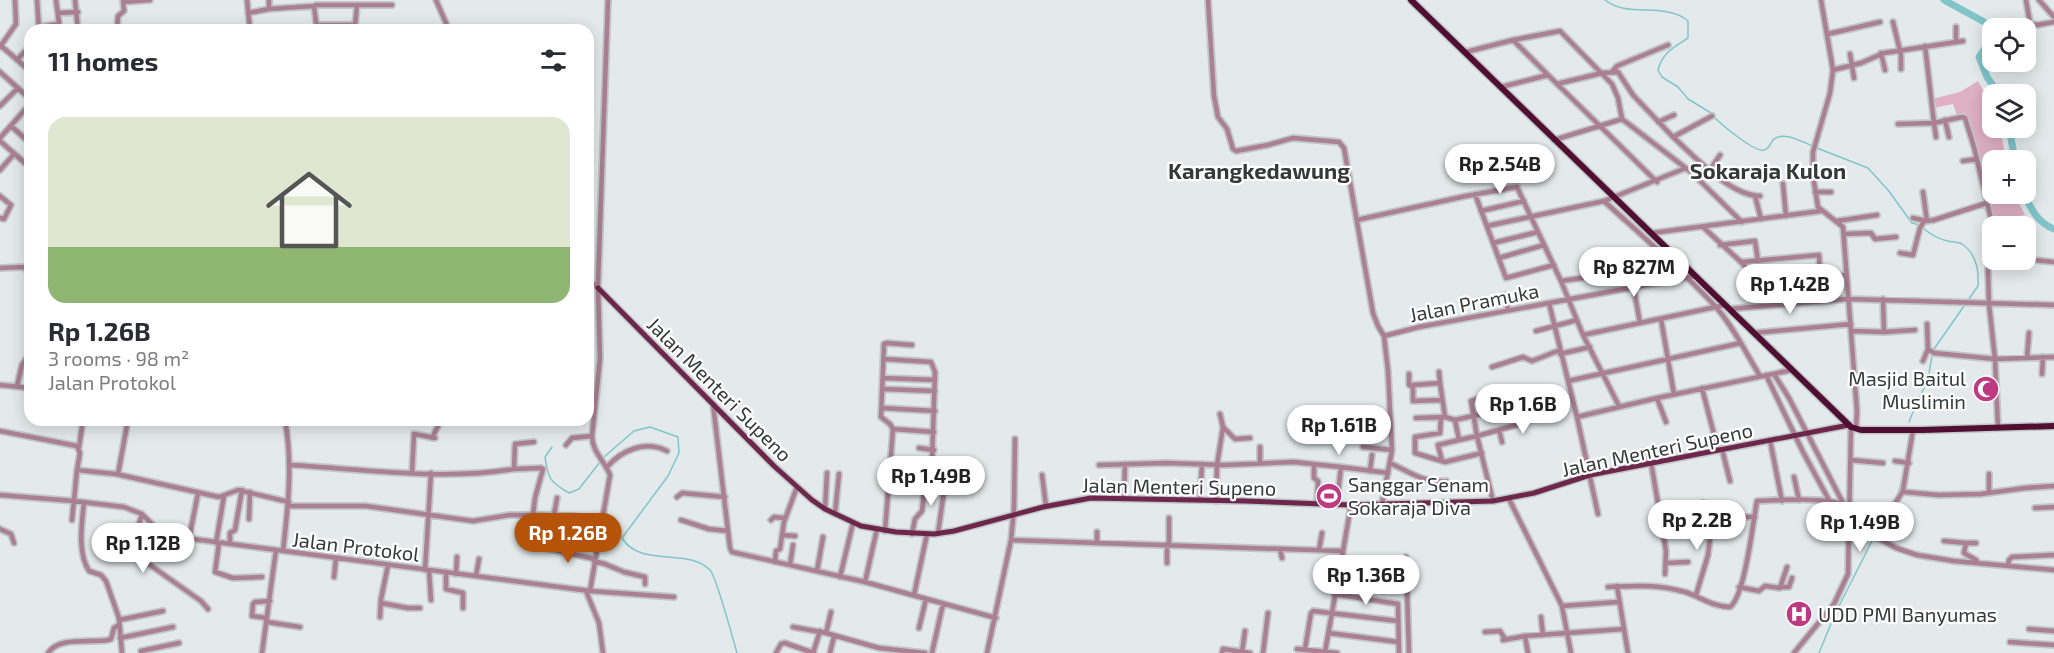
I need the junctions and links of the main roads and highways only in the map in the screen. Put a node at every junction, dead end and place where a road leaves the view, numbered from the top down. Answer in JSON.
{"nodes":[{"id":1,"x":1411,"y":0,"type":"edge"},
{"id":2,"x":598,"y":288,"type":"road end"},
{"id":3,"x":2054,"y":426,"type":"edge"},
{"id":4,"x":1852,"y":427,"type":"junction"}],
"edges":[{"from":1,"to":4,"type":"highway"},
{"from":2,"to":4,"type":"main road","name":"Jalan Menteri Supeno"},
{"from":3,"to":4,"type":"highway"}]}
